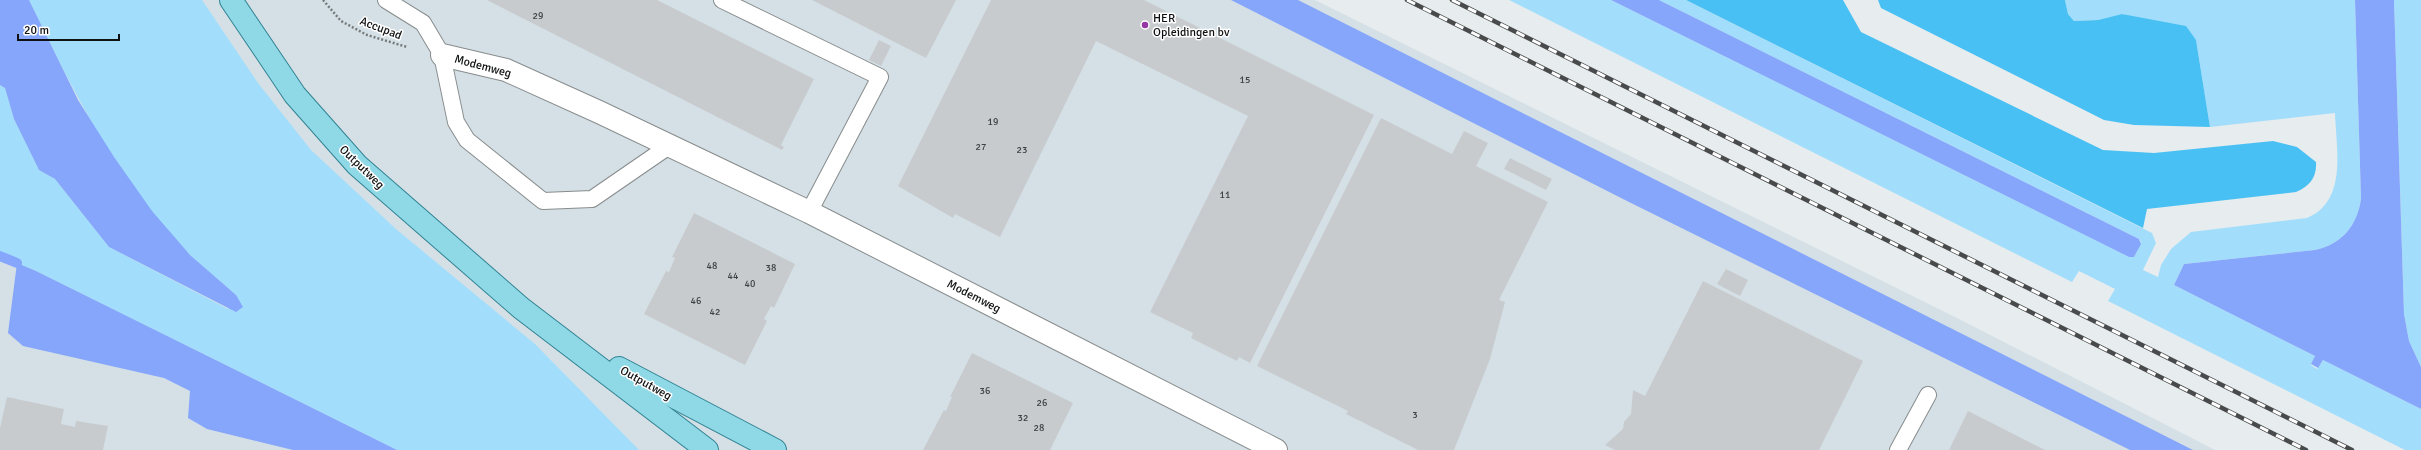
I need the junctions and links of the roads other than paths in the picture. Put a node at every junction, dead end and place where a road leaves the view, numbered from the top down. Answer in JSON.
{"nodes":[{"id":1,"x":231,"y":0,"type":"edge"},
{"id":2,"x":386,"y":0,"type":"edge"},
{"id":3,"x":722,"y":0,"type":"edge"},
{"id":4,"x":442,"y":55,"type":"junction"},
{"id":5,"x":669,"y":146,"type":"junction"},
{"id":6,"x":809,"y":212,"type":"junction"},
{"id":7,"x":521,"y":308,"type":"junction"},
{"id":8,"x":1928,"y":395,"type":"dead end"},
{"id":9,"x":707,"y":450,"type":"edge"},
{"id":10,"x":775,"y":450,"type":"edge"},
{"id":11,"x":1276,"y":450,"type":"edge"},
{"id":12,"x":1898,"y":450,"type":"edge"}],
"edges":[{"from":1,"to":7,"type":"main road","name":"Outputweg"},
{"from":2,"to":4,"type":"lane"},
{"from":3,"to":6,"type":"lane"},
{"from":4,"to":5,"type":"street","name":"Modemweg"},
{"from":4,"to":5,"type":"lane","name":"Modemweg"},
{"from":5,"to":6,"type":"street","name":"Modemweg"},
{"from":6,"to":11,"type":"street","name":"Modemweg"},
{"from":7,"to":9,"type":"main road","name":"Outputweg"},
{"from":7,"to":10,"type":"main road","name":"Outputweg"},
{"from":8,"to":12,"type":"lane"}]}
